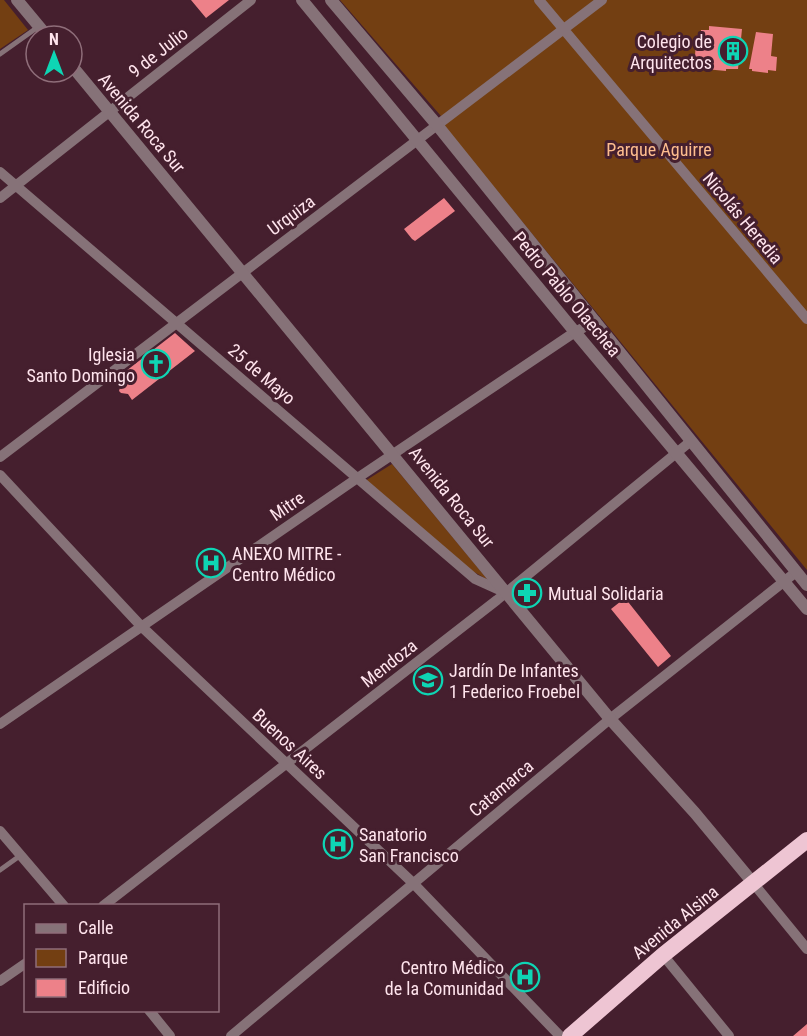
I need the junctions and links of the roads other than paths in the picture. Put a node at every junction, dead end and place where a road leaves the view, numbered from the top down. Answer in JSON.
{"nodes":[{"id":1,"x":17,"y":0,"type":"edge"},
{"id":2,"x":251,"y":0,"type":"edge"},
{"id":3,"x":302,"y":0,"type":"edge"},
{"id":4,"x":331,"y":0,"type":"edge"},
{"id":5,"x":539,"y":0,"type":"edge"},
{"id":6,"x":602,"y":0,"type":"edge"},
{"id":7,"x":37,"y":24,"type":"edge"},
{"id":8,"x":563,"y":30,"type":"junction"},
{"id":9,"x":24,"y":41,"type":"edge"},
{"id":10,"x":0,"y":54,"type":"edge"},
{"id":11,"x":84,"y":81,"type":"edge"},
{"id":12,"x":109,"y":111,"type":"junction"},
{"id":13,"x":437,"y":125,"type":"junction"},
{"id":14,"x":417,"y":141,"type":"junction"},
{"id":15,"x":0,"y":172,"type":"edge"},
{"id":16,"x":17,"y":185,"type":"junction"},
{"id":17,"x":0,"y":198,"type":"edge"},
{"id":18,"x":242,"y":273,"type":"junction"},
{"id":19,"x":807,"y":318,"type":"edge"},
{"id":20,"x":177,"y":321,"type":"junction"},
{"id":21,"x":596,"y":321,"type":"junction"},
{"id":22,"x":575,"y":332,"type":"junction"},
{"id":23,"x":691,"y":441,"type":"junction"},
{"id":24,"x":393,"y":453,"type":"junction"},
{"id":25,"x":677,"y":454,"type":"junction"},
{"id":26,"x":0,"y":457,"type":"edge"},
{"id":27,"x":0,"y":475,"type":"edge"},
{"id":28,"x":356,"y":478,"type":"junction"},
{"id":29,"x":796,"y":572,"type":"junction"},
{"id":30,"x":785,"y":582,"type":"junction"},
{"id":31,"x":807,"y":585,"type":"edge"},
{"id":32,"x":506,"y":593,"type":"junction"},
{"id":33,"x":807,"y":609,"type":"edge"},
{"id":34,"x":141,"y":626,"type":"junction"},
{"id":35,"x":610,"y":719,"type":"junction"},
{"id":36,"x":0,"y":724,"type":"edge"},
{"id":37,"x":287,"y":764,"type":"junction"},
{"id":38,"x":0,"y":831,"type":"edge"},
{"id":39,"x":807,"y":840,"type":"edge"},
{"id":40,"x":21,"y":855,"type":"junction"},
{"id":41,"x":0,"y":870,"type":"edge"},
{"id":42,"x":413,"y":883,"type":"junction"},
{"id":43,"x":754,"y":884,"type":"junction"},
{"id":44,"x":62,"y":904,"type":"edge"},
{"id":45,"x":106,"y":904,"type":"edge"},
{"id":46,"x":807,"y":949,"type":"edge"},
{"id":47,"x":663,"y":955,"type":"junction"},
{"id":48,"x":24,"y":964,"type":"edge"},
{"id":49,"x":0,"y":981,"type":"edge"},
{"id":50,"x":150,"y":1012,"type":"edge"},
{"id":51,"x":170,"y":1036,"type":"edge"},
{"id":52,"x":231,"y":1036,"type":"edge"},
{"id":53,"x":560,"y":1036,"type":"edge"},
{"id":54,"x":570,"y":1036,"type":"edge"},
{"id":55,"x":729,"y":1036,"type":"edge"}],
"edges":[{"from":1,"to":7,"type":"street"},
{"from":2,"to":12,"type":"street","name":"9 de Julio"},
{"from":3,"to":14,"type":"street","name":"Pedro Pablo Olaechea"},
{"from":4,"to":13,"type":"street","name":"Pedro Pablo Olaechea"},
{"from":5,"to":8,"type":"street","name":"Nicolás Heredia"},
{"from":6,"to":8,"type":"street","name":"Urquiza"},
{"from":8,"to":13,"type":"street","name":"Urquiza"},
{"from":8,"to":19,"type":"street","name":"Nicolás Heredia"},
{"from":9,"to":10,"type":"lane"},
{"from":11,"to":12,"type":"street","name":"Avenida Roca Sur"},
{"from":12,"to":16,"type":"street","name":"9 de Julio"},
{"from":12,"to":18,"type":"street","name":"Avenida Roca Sur"},
{"from":13,"to":14,"type":"street","name":"Urquiza"},
{"from":13,"to":21,"type":"street","name":"Pedro Pablo Olaechea"},
{"from":14,"to":18,"type":"street","name":"Urquiza"},
{"from":14,"to":22,"type":"street","name":"Pedro Pablo Olaechea"},
{"from":15,"to":16,"type":"street","name":"25 de Mayo"},
{"from":16,"to":17,"type":"street","name":"9 de Julio"},
{"from":16,"to":20,"type":"street","name":"25 de Mayo"},
{"from":18,"to":20,"type":"street","name":"Urquiza"},
{"from":18,"to":24,"type":"street","name":"Avenida Roca Sur"},
{"from":20,"to":26,"type":"street","name":"Urquiza"},
{"from":20,"to":28,"type":"street","name":"25 de Mayo"},
{"from":21,"to":22,"type":"street","name":"Mitre"},
{"from":21,"to":23,"type":"street","name":"Pedro Pablo Olaechea"},
{"from":22,"to":24,"type":"street","name":"Mitre"},
{"from":22,"to":25,"type":"street","name":"Pedro Pablo Olaechea"},
{"from":23,"to":25,"type":"street","name":"Mendoza"},
{"from":23,"to":29,"type":"street","name":"Pedro Pablo Olaechea"},
{"from":24,"to":28,"type":"street","name":"Mitre"},
{"from":24,"to":32,"type":"street","name":"Avenida Roca Sur"},
{"from":25,"to":30,"type":"street","name":"Pedro Pablo Olaechea"},
{"from":25,"to":32,"type":"street","name":"Mendoza"},
{"from":27,"to":34,"type":"street","name":"Buenos Aires"},
{"from":28,"to":32,"type":"street","name":"25 de Mayo"},
{"from":28,"to":34,"type":"street","name":"Mitre"},
{"from":29,"to":30,"type":"street","name":"Catamarca"},
{"from":29,"to":31,"type":"street","name":"Pedro Pablo Olaechea"},
{"from":30,"to":33,"type":"street","name":"Pedro Pablo Olaechea"},
{"from":30,"to":35,"type":"street","name":"Catamarca"},
{"from":32,"to":35,"type":"street","name":"Avenida Roca Sur"},
{"from":32,"to":37,"type":"street","name":"Mendoza"},
{"from":34,"to":36,"type":"street","name":"Mitre"},
{"from":34,"to":37,"type":"street","name":"Buenos Aires"},
{"from":35,"to":42,"type":"street","name":"Catamarca"},
{"from":35,"to":43,"type":"street","name":"Avenida Roca Sur"},
{"from":37,"to":42,"type":"street","name":"Buenos Aires"},
{"from":37,"to":45,"type":"street","name":"Mendoza"},
{"from":38,"to":40,"type":"street"},
{"from":39,"to":43,"type":"highway","name":"Avenida Alsina"},
{"from":40,"to":41,"type":"lane"},
{"from":40,"to":44,"type":"street"},
{"from":42,"to":52,"type":"street","name":"Catamarca"},
{"from":42,"to":53,"type":"street","name":"Buenos Aires"},
{"from":43,"to":46,"type":"street","name":"Avenida Roca Sur"},
{"from":43,"to":47,"type":"highway","name":"Avenida Alsina"},
{"from":47,"to":54,"type":"highway","name":"Avenida Alsina"},
{"from":47,"to":55,"type":"street"},
{"from":48,"to":49,"type":"street"},
{"from":50,"to":51,"type":"street"}]}
